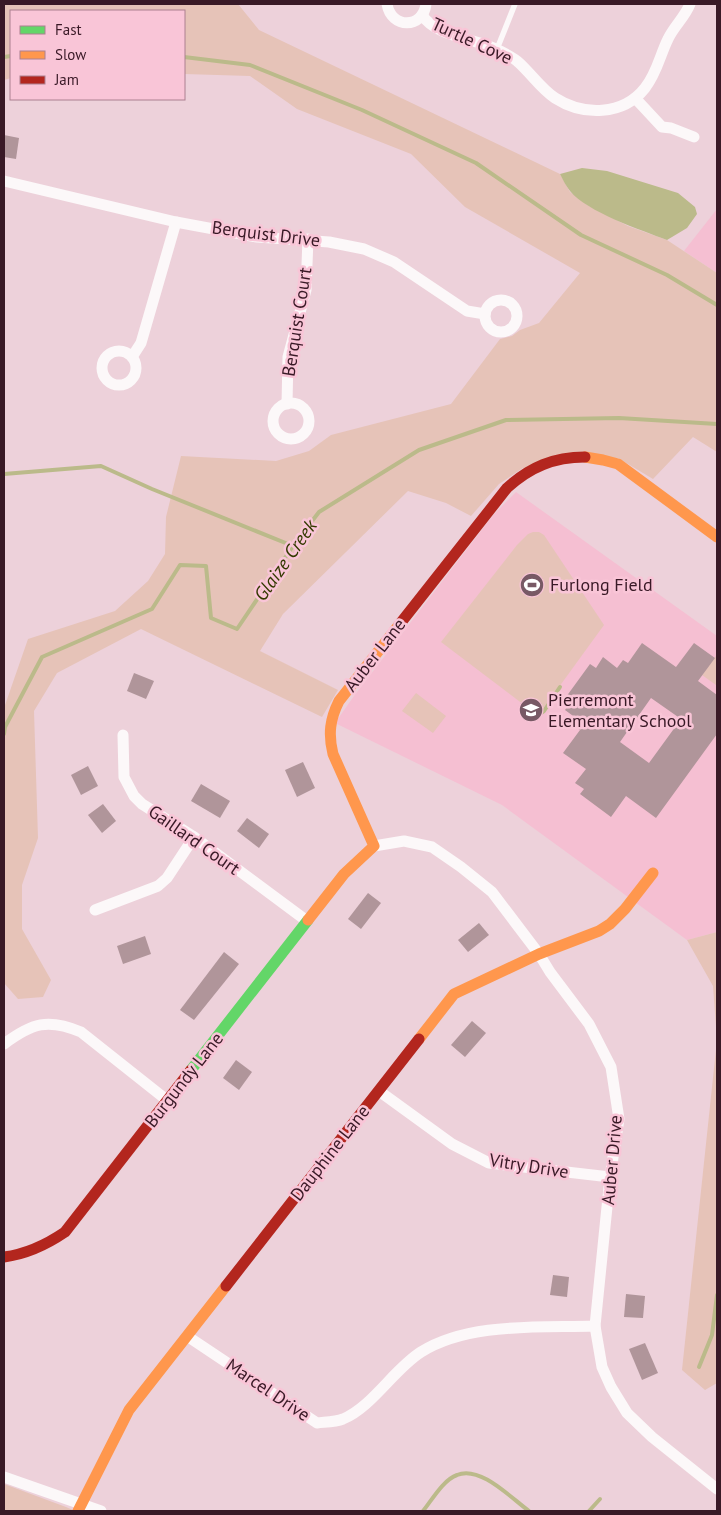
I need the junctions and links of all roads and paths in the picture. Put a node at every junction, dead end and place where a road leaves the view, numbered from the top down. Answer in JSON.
{"nodes":[{"id":1,"x":388,"y":4,"type":"edge"},
{"id":2,"x":515,"y":4,"type":"edge"},
{"id":3,"x":690,"y":4,"type":"edge"},
{"id":4,"x":424,"y":9,"type":"edge"},
{"id":5,"x":497,"y":49,"type":"junction"},
{"id":6,"x":635,"y":98,"type":"junction"},
{"id":7,"x":694,"y":137,"type":"dead end"},
{"id":8,"x":4,"y":181,"type":"edge"},
{"id":9,"x":176,"y":222,"type":"junction"},
{"id":10,"x":308,"y":240,"type":"junction"},
{"id":11,"x":485,"y":314,"type":"dead end"},
{"id":12,"x":132,"y":357,"type":"dead end"},
{"id":13,"x":287,"y":404,"type":"dead end"},
{"id":14,"x":717,"y":537,"type":"edge"},
{"id":15,"x":123,"y":735,"type":"dead end"},
{"id":16,"x":194,"y":838,"type":"junction"},
{"id":17,"x":374,"y":846,"type":"junction"},
{"id":18,"x":653,"y":873,"type":"dead end"},
{"id":19,"x":95,"y":910,"type":"dead end"},
{"id":20,"x":307,"y":921,"type":"junction"},
{"id":21,"x":540,"y":954,"type":"junction"},
{"id":22,"x":4,"y":1044,"type":"edge"},
{"id":23,"x":379,"y":1090,"type":"junction"},
{"id":24,"x":168,"y":1102,"type":"junction"},
{"id":25,"x":610,"y":1177,"type":"junction"},
{"id":26,"x":4,"y":1257,"type":"edge"},
{"id":27,"x":595,"y":1326,"type":"junction"},
{"id":28,"x":186,"y":1336,"type":"junction"},
{"id":29,"x":4,"y":1478,"type":"edge"},
{"id":30,"x":717,"y":1489,"type":"edge"},
{"id":31,"x":80,"y":1508,"type":"edge"},
{"id":32,"x":101,"y":1511,"type":"edge"}],
"edges":[{"from":1,"to":4,"type":"street","name":"Turtle Cove"},
{"from":2,"to":5,"type":"lane"},
{"from":3,"to":6,"type":"street","name":"Turtle Cove"},
{"from":4,"to":5,"type":"street","name":"Turtle Cove"},
{"from":5,"to":6,"type":"street","name":"Turtle Cove"},
{"from":6,"to":7,"type":"street"},
{"from":8,"to":9,"type":"street","name":"Berquist Drive"},
{"from":9,"to":10,"type":"street","name":"Berquist Drive"},
{"from":9,"to":12,"type":"street"},
{"from":10,"to":11,"type":"street","name":"Berquist Drive"},
{"from":10,"to":13,"type":"street","name":"Berquist Court"},
{"from":14,"to":17,"type":"street","name":"Auber Lane"},
{"from":15,"to":16,"type":"street","name":"Gaillard Court"},
{"from":16,"to":19,"type":"street"},
{"from":16,"to":20,"type":"street","name":"Gaillard Court"},
{"from":17,"to":20,"type":"street","name":"Burgundy Lane"},
{"from":17,"to":21,"type":"street","name":"Auber Drive"},
{"from":18,"to":21,"type":"street","name":"Dauphine Lane"},
{"from":20,"to":24,"type":"street","name":"Burgundy Lane"},
{"from":21,"to":23,"type":"street","name":"Dauphine Lane"},
{"from":21,"to":25,"type":"street","name":"Auber Drive"},
{"from":22,"to":24,"type":"street"},
{"from":23,"to":25,"type":"street","name":"Vitry Drive"},
{"from":23,"to":28,"type":"street","name":"Dauphine Lane"},
{"from":24,"to":26,"type":"street","name":"Burgundy Lane"},
{"from":25,"to":27,"type":"street","name":"Auber Drive"},
{"from":27,"to":28,"type":"street","name":"Marcel Drive"},
{"from":27,"to":30,"type":"street","name":"Auber Drive"},
{"from":28,"to":31,"type":"street","name":"Dauphine Lane"},
{"from":29,"to":31,"type":"street"},
{"from":31,"to":32,"type":"street"}]}
